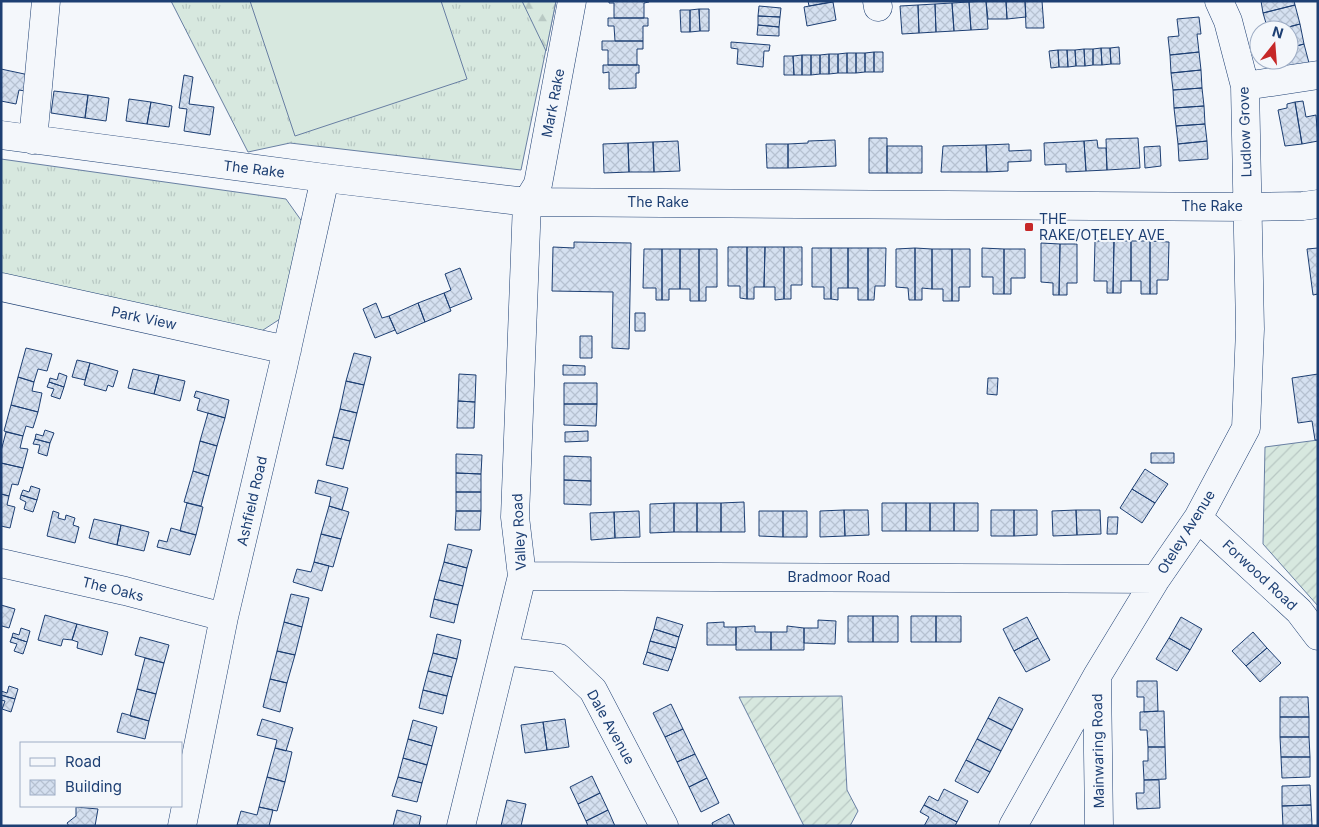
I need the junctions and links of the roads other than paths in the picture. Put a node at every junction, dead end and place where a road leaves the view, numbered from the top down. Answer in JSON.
{"nodes":[{"id":1,"x":46,"y":1,"type":"edge"},
{"id":2,"x":572,"y":1,"type":"edge"},
{"id":3,"x":1219,"y":1,"type":"edge"},
{"id":4,"x":1318,"y":75,"type":"edge"},
{"id":5,"x":1245,"y":86,"type":"junction"},
{"id":6,"x":1,"y":136,"type":"edge"},
{"id":7,"x":33,"y":140,"type":"junction"},
{"id":8,"x":325,"y":178,"type":"junction"},
{"id":9,"x":527,"y":202,"type":"junction"},
{"id":10,"x":1318,"y":204,"type":"edge"},
{"id":11,"x":1248,"y":207,"type":"junction"},
{"id":12,"x":1,"y":287,"type":"edge"},
{"id":13,"x":287,"y":350,"type":"junction"},
{"id":14,"x":1198,"y":518,"type":"junction"},
{"id":15,"x":1,"y":563,"type":"edge"},
{"id":16,"x":522,"y":576,"type":"junction"},
{"id":17,"x":1156,"y":579,"type":"junction"},
{"id":18,"x":224,"y":617,"type":"junction"},
{"id":19,"x":1318,"y":636,"type":"edge"},
{"id":20,"x":504,"y":652,"type":"junction"},
{"id":21,"x":1097,"y":676,"type":"junction"},
{"id":22,"x":182,"y":826,"type":"edge"},
{"id":23,"x":461,"y":826,"type":"edge"},
{"id":24,"x":664,"y":826,"type":"edge"},
{"id":25,"x":1013,"y":826,"type":"edge"},
{"id":26,"x":1099,"y":826,"type":"edge"}],
"edges":[{"from":1,"to":7,"type":"street"},
{"from":2,"to":9,"type":"street","name":"Mark Rake"},
{"from":3,"to":5,"type":"street","name":"Ludlow Grove"},
{"from":4,"to":5,"type":"street"},
{"from":5,"to":11,"type":"street","name":"Ludlow Grove"},
{"from":6,"to":7,"type":"street","name":"The Rake"},
{"from":7,"to":8,"type":"street","name":"The Rake"},
{"from":8,"to":9,"type":"street","name":"The Rake"},
{"from":8,"to":13,"type":"street","name":"Ashfield Road"},
{"from":9,"to":11,"type":"street","name":"The Rake"},
{"from":9,"to":16,"type":"street","name":"Valley Road"},
{"from":10,"to":11,"type":"street","name":"The Rake"},
{"from":11,"to":14,"type":"street","name":"Oteley Avenue"},
{"from":12,"to":13,"type":"street","name":"Park View"},
{"from":13,"to":18,"type":"street","name":"Ashfield Road"},
{"from":14,"to":17,"type":"street","name":"Oteley Avenue"},
{"from":14,"to":19,"type":"street","name":"Forwood Road"},
{"from":15,"to":18,"type":"street","name":"The Oaks"},
{"from":16,"to":17,"type":"street","name":"Bradmoor Road"},
{"from":16,"to":20,"type":"street","name":"Valley Road"},
{"from":17,"to":21,"type":"street","name":"Oteley Avenue"},
{"from":18,"to":22,"type":"street","name":"Ashfield Road"},
{"from":20,"to":23,"type":"street","name":"Valley Road"},
{"from":20,"to":24,"type":"street","name":"Dale Avenue"},
{"from":21,"to":25,"type":"street","name":"Oteley Avenue"},
{"from":21,"to":26,"type":"street","name":"Mainwaring Road"}]}
